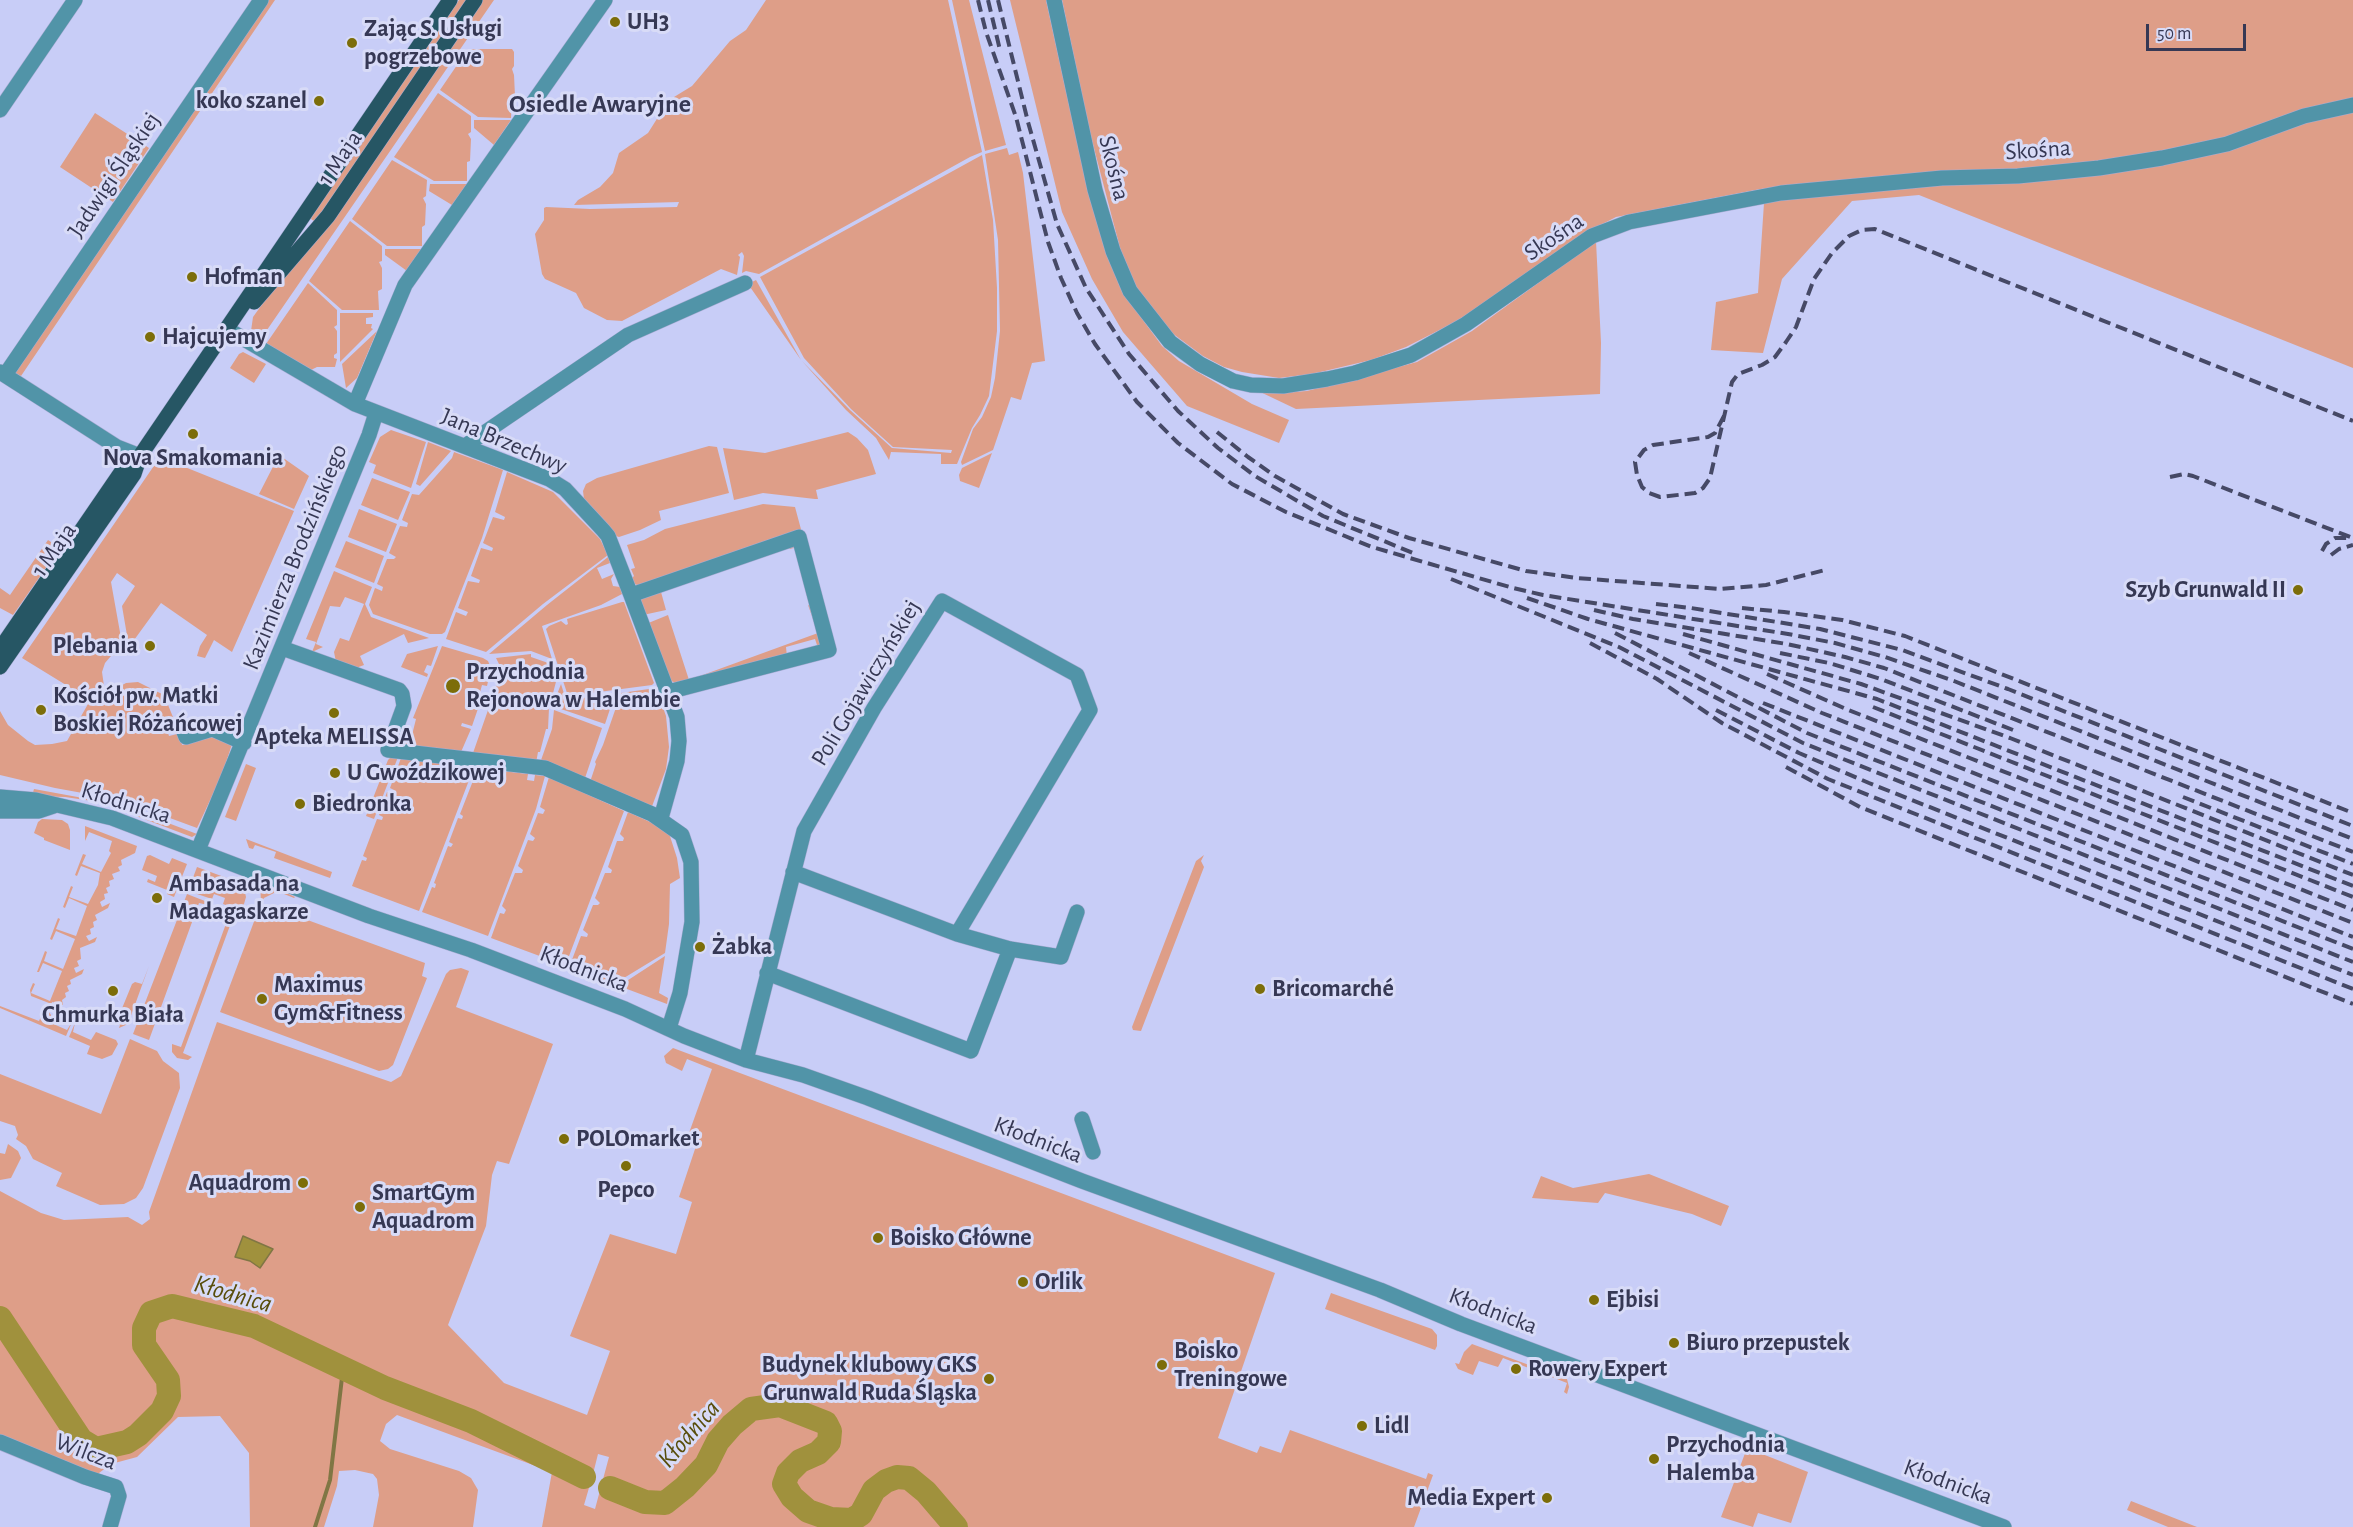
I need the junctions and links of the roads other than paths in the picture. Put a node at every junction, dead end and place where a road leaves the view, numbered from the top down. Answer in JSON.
{"nodes":[{"id":1,"x":75,"y":0,"type":"edge"},
{"id":2,"x":261,"y":0,"type":"edge"},
{"id":3,"x":450,"y":0,"type":"edge"},
{"id":4,"x":475,"y":0,"type":"edge"},
{"id":5,"x":605,"y":0,"type":"edge"},
{"id":6,"x":1054,"y":0,"type":"edge"},
{"id":7,"x":2353,"y":105,"type":"edge"},
{"id":8,"x":0,"y":110,"type":"edge"},
{"id":9,"x":745,"y":283,"type":"dead end"},
{"id":10,"x":227,"y":329,"type":"junction"},
{"id":11,"x":2,"y":374,"type":"edge"},
{"id":12,"x":355,"y":404,"type":"junction"},
{"id":13,"x":376,"y":413,"type":"junction"},
{"id":14,"x":465,"y":446,"type":"junction"},
{"id":15,"x":140,"y":456,"type":"junction"},
{"id":16,"x":631,"y":595,"type":"junction"},
{"id":17,"x":282,"y":648,"type":"junction"},
{"id":18,"x":0,"y":649,"type":"edge"},
{"id":19,"x":0,"y":667,"type":"edge"},
{"id":20,"x":668,"y":692,"type":"junction"},
{"id":21,"x":184,"y":732,"type":"dead end"},
{"id":22,"x":244,"y":743,"type":"junction"},
{"id":23,"x":0,"y":797,"type":"edge"},
{"id":24,"x":54,"y":806,"type":"junction"},
{"id":25,"x":0,"y":811,"type":"edge"},
{"id":26,"x":661,"y":818,"type":"junction"},
{"id":27,"x":198,"y":850,"type":"junction"},
{"id":28,"x":794,"y":872,"type":"junction"},
{"id":29,"x":1077,"y":912,"type":"dead end"},
{"id":30,"x":957,"y":934,"type":"junction"},
{"id":31,"x":1010,"y":949,"type":"junction"},
{"id":32,"x":767,"y":973,"type":"junction"},
{"id":33,"x":669,"y":1028,"type":"junction"},
{"id":34,"x":746,"y":1060,"type":"junction"},
{"id":35,"x":1082,"y":1119,"type":"dead end"},
{"id":36,"x":1093,"y":1152,"type":"dead end"},
{"id":37,"x":0,"y":1442,"type":"edge"},
{"id":38,"x":110,"y":1527,"type":"edge"},
{"id":39,"x":2004,"y":1527,"type":"edge"}],
"edges":[{"from":1,"to":8,"type":"street"},
{"from":2,"to":11,"type":"street","name":"Jadwigi Śląskiej"},
{"from":3,"to":10,"type":"main road","name":"1 Maja"},
{"from":4,"to":10,"type":"main road","name":"1 Maja"},
{"from":5,"to":12,"type":"street"},
{"from":6,"to":7,"type":"street","name":"Skośna"},
{"from":9,"to":14,"type":"street"},
{"from":10,"to":12,"type":"street","name":"Jana Brzechwy"},
{"from":10,"to":15,"type":"main road","name":"1 Maja"},
{"from":11,"to":15,"type":"street"},
{"from":12,"to":13,"type":"street","name":"Jana Brzechwy"},
{"from":13,"to":14,"type":"street","name":"Jana Brzechwy"},
{"from":13,"to":17,"type":"street","name":"Kazimierza Brodzińskiego"},
{"from":14,"to":16,"type":"street","name":"Jana Brzechwy"},
{"from":15,"to":18,"type":"main road","name":"1 Maja"},
{"from":15,"to":19,"type":"main road","name":"1 Maja"},
{"from":16,"to":20,"type":"street","name":"Jana Brzechwy"},
{"from":16,"to":20,"type":"street"},
{"from":17,"to":22,"type":"street","name":"Kazimierza Brodzińskiego"},
{"from":17,"to":26,"type":"street"},
{"from":20,"to":26,"type":"street","name":"Jana Brzechwy"},
{"from":21,"to":22,"type":"street"},
{"from":22,"to":27,"type":"street","name":"Kazimierza Brodzińskiego"},
{"from":23,"to":24,"type":"street","name":"Kłodnicka"},
{"from":24,"to":25,"type":"street","name":"Kłodnicka"},
{"from":24,"to":27,"type":"street","name":"Kłodnicka"},
{"from":26,"to":33,"type":"street"},
{"from":27,"to":33,"type":"street","name":"Kłodnicka"},
{"from":28,"to":30,"type":"street"},
{"from":28,"to":30,"type":"street","name":"Poli Gojawiczyńskiej"},
{"from":28,"to":32,"type":"street","name":"Poli Gojawiczyńskiej"},
{"from":29,"to":31,"type":"street"},
{"from":30,"to":31,"type":"street"},
{"from":31,"to":32,"type":"street"},
{"from":32,"to":34,"type":"street","name":"Poli Gojawiczyńskiej"},
{"from":33,"to":34,"type":"street","name":"Kłodnicka"},
{"from":34,"to":39,"type":"street","name":"Kłodnicka"},
{"from":35,"to":36,"type":"street"},
{"from":37,"to":38,"type":"street","name":"Wilcza"}]}
